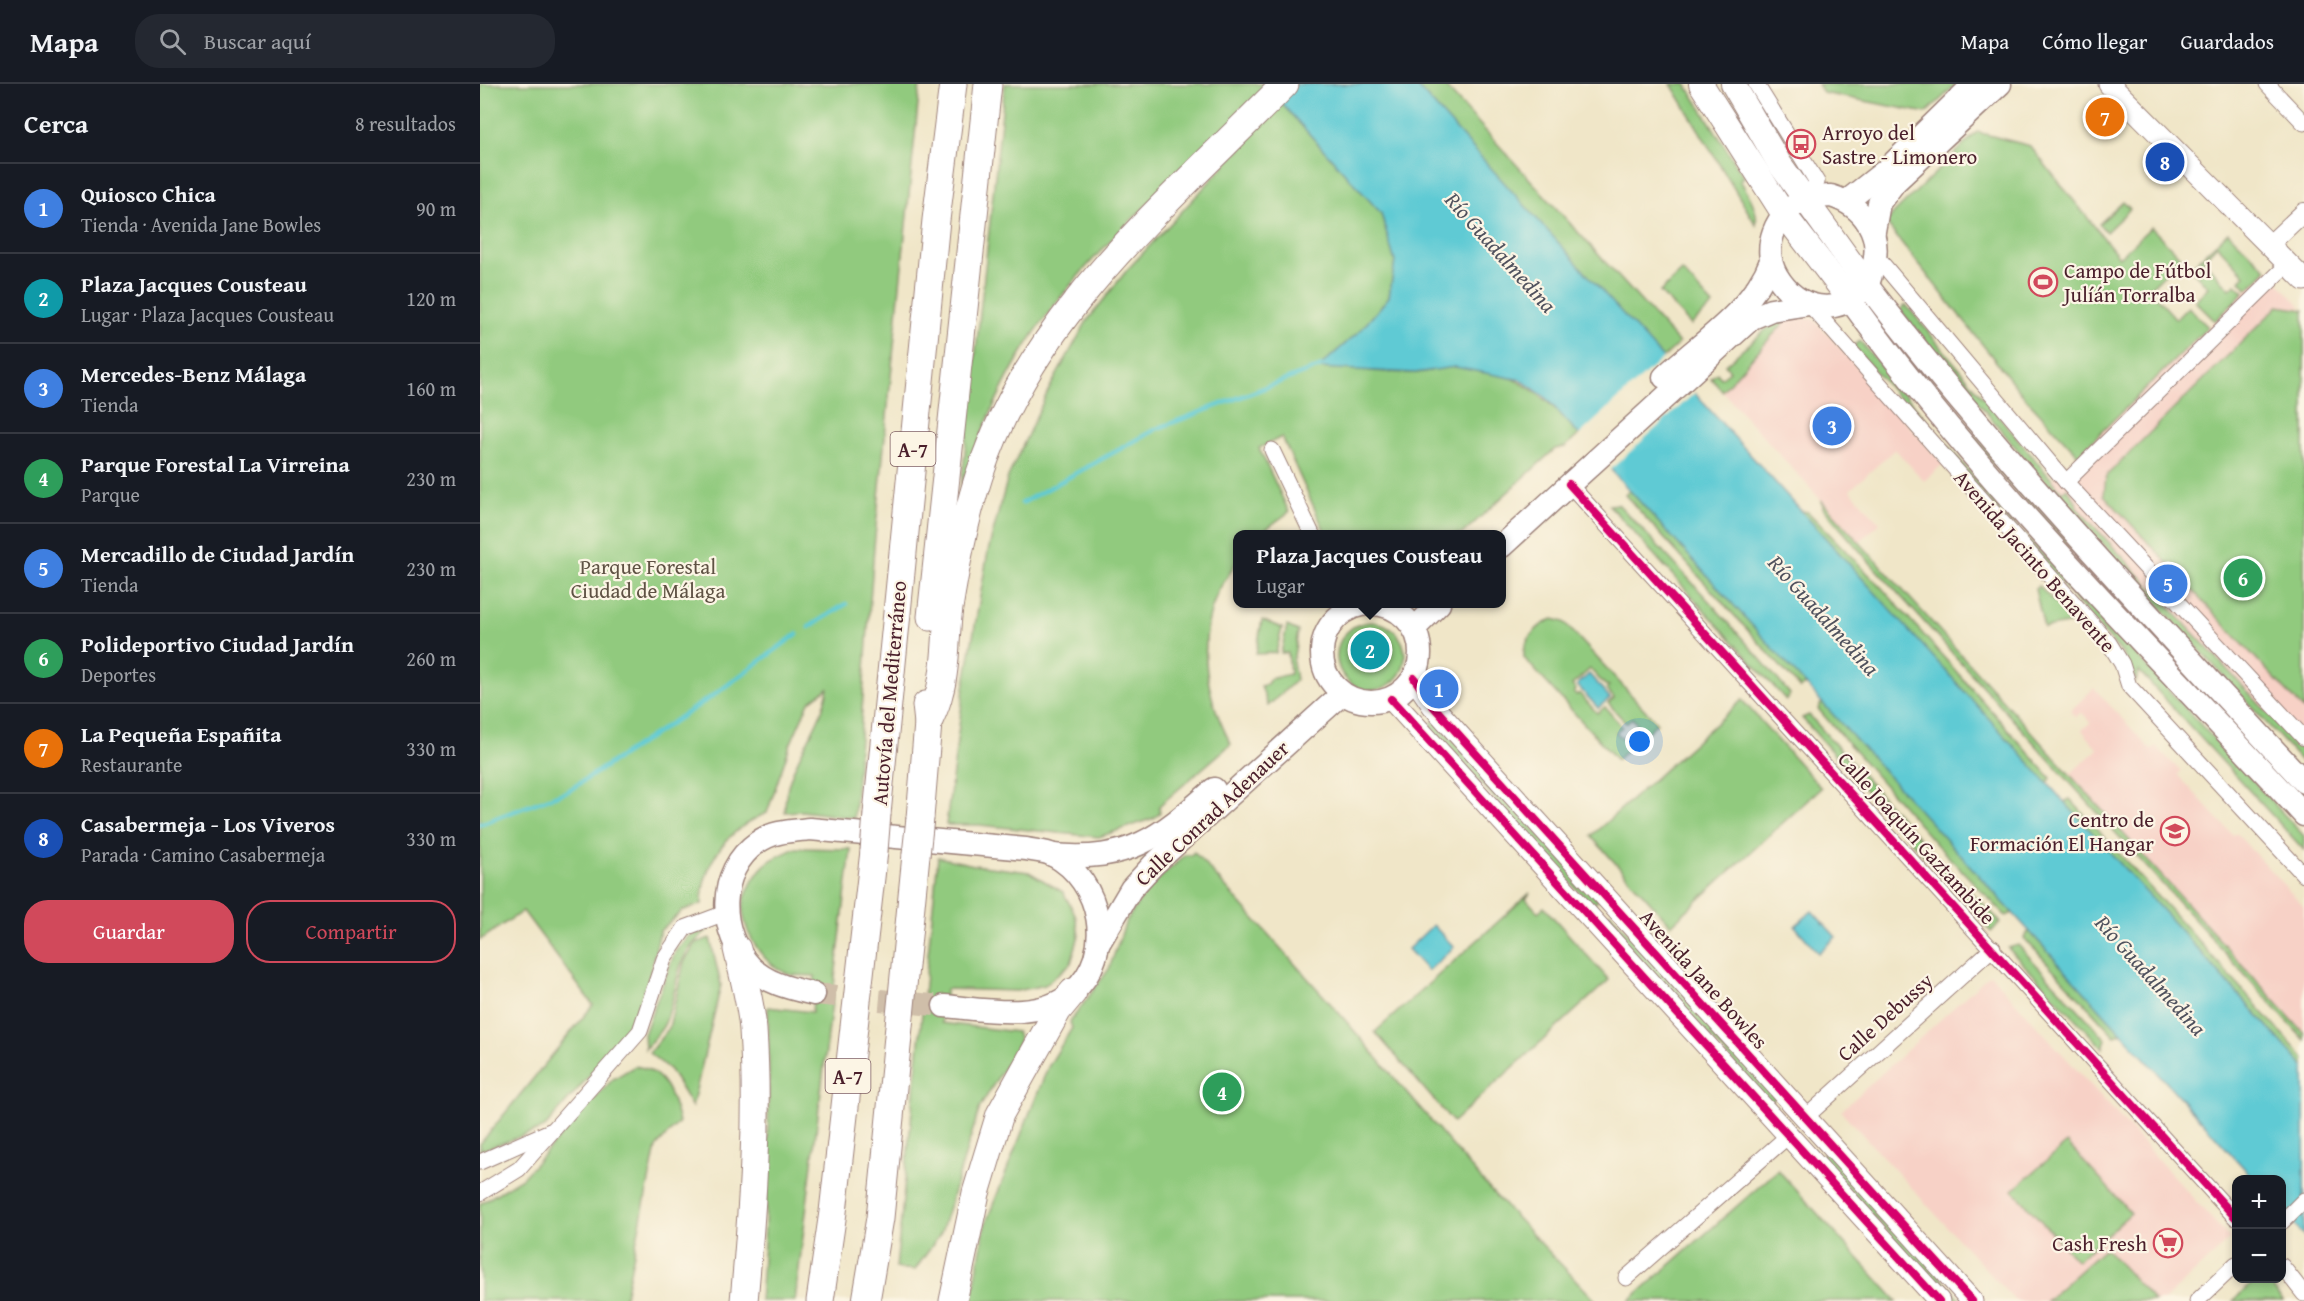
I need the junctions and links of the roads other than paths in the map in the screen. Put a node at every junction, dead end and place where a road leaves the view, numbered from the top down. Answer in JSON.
{"nodes":[{"id":1,"x":953,"y":84,"type":"edge"},
{"id":2,"x":988,"y":84,"type":"edge"},
{"id":3,"x":1285,"y":84,"type":"edge"},
{"id":4,"x":1701,"y":84,"type":"edge"},
{"id":5,"x":1732,"y":84,"type":"edge"},
{"id":6,"x":1756,"y":84,"type":"edge"},
{"id":7,"x":1974,"y":84,"type":"edge"},
{"id":8,"x":2000,"y":84,"type":"edge"},
{"id":9,"x":2109,"y":84,"type":"edge"},
{"id":10,"x":2267,"y":84,"type":"edge"},
{"id":11,"x":2304,"y":123,"type":"edge"},
{"id":12,"x":1807,"y":198,"type":"junction"},
{"id":13,"x":1846,"y":201,"type":"junction"},
{"id":14,"x":2304,"y":212,"type":"edge"},
{"id":15,"x":1783,"y":213,"type":"junction"},
{"id":16,"x":1874,"y":231,"type":"junction"},
{"id":17,"x":2269,"y":245,"type":"junction"},
{"id":18,"x":1876,"y":256,"type":"junction"},
{"id":19,"x":1771,"y":261,"type":"junction"},
{"id":20,"x":2298,"y":270,"type":"edge"},
{"id":21,"x":1858,"y":293,"type":"junction"},
{"id":22,"x":1809,"y":304,"type":"junction"},
{"id":23,"x":1694,"y":360,"type":"junction"},
{"id":24,"x":1272,"y":450,"type":"dead end"},
{"id":25,"x":1577,"y":471,"type":"junction"},
{"id":26,"x":2066,"y":482,"type":"junction"},
{"id":27,"x":1310,"y":530,"type":"edge"},
{"id":28,"x":1499,"y":530,"type":"edge"},
{"id":29,"x":1506,"y":542,"type":"edge"},
{"id":30,"x":1344,"y":608,"type":"edge"},
{"id":31,"x":1392,"y":608,"type":"edge"},
{"id":32,"x":1426,"y":608,"type":"edge"},
{"id":33,"x":1409,"y":615,"type":"edge"},
{"id":34,"x":1414,"y":678,"type":"junction"},
{"id":35,"x":1336,"y":689,"type":"junction"},
{"id":36,"x":1391,"y":699,"type":"junction"},
{"id":37,"x":928,"y":723,"type":"junction"},
{"id":38,"x":2304,"y":738,"type":"edge"},
{"id":39,"x":2304,"y":782,"type":"edge"},
{"id":40,"x":2304,"y":815,"type":"edge"},
{"id":41,"x":1052,"y":855,"type":"junction"},
{"id":42,"x":2304,"y":875,"type":"edge"},
{"id":43,"x":725,"y":913,"type":"junction"},
{"id":44,"x":1098,"y":945,"type":"junction"},
{"id":45,"x":1993,"y":948,"type":"junction"},
{"id":46,"x":738,"y":949,"type":"junction"},
{"id":47,"x":1073,"y":992,"type":"junction"},
{"id":48,"x":814,"y":994,"type":"tunnel mouth"},
{"id":49,"x":944,"y":1006,"type":"tunnel mouth"},
{"id":50,"x":1806,"y":1117,"type":"junction"},
{"id":51,"x":555,"y":1129,"type":"junction"},
{"id":52,"x":1788,"y":1136,"type":"junction"},
{"id":53,"x":480,"y":1162,"type":"edge"},
{"id":54,"x":480,"y":1193,"type":"edge"},
{"id":55,"x":2304,"y":1200,"type":"edge"},
{"id":56,"x":2232,"y":1214,"type":"edge"},
{"id":57,"x":2286,"y":1218,"type":"edge"},
{"id":58,"x":2232,"y":1268,"type":"edge"},
{"id":59,"x":2286,"y":1271,"type":"edge"},
{"id":60,"x":1626,"y":1278,"type":"dead end"},
{"id":61,"x":2304,"y":1294,"type":"edge"},
{"id":62,"x":744,"y":1301,"type":"edge"},
{"id":63,"x":820,"y":1301,"type":"edge"},
{"id":64,"x":866,"y":1301,"type":"edge"},
{"id":65,"x":953,"y":1301,"type":"edge"},
{"id":66,"x":1939,"y":1301,"type":"edge"},
{"id":67,"x":1972,"y":1301,"type":"edge"},
{"id":68,"x":2197,"y":1301,"type":"edge"}],
"edges":[{"from":1,"to":63,"type":"highway","name":"Autovía del Mediterráneo","number":"A-7","bridge":true},
{"from":2,"to":37,"type":"highway","name":"Autovía del Mediterráneo","number":"A-7"},
{"from":3,"to":37,"type":"highway"},
{"from":4,"to":15,"type":"highway","name":"Avenida Jacinto Benavente"},
{"from":5,"to":12,"type":"highway","name":"Avenida Jacinto Benavente"},
{"from":6,"to":12,"type":"street"},
{"from":7,"to":13,"type":"main road"},
{"from":8,"to":16,"type":"main road"},
{"from":9,"to":17,"type":"main road"},
{"from":10,"to":11,"type":"street"},
{"from":12,"to":13,"type":"main road"},
{"from":12,"to":15,"type":"main road"},
{"from":12,"to":21,"type":"highway","name":"Avenida Jacinto Benavente"},
{"from":13,"to":16,"type":"main road"},
{"from":14,"to":17,"type":"street"},
{"from":15,"to":19,"type":"main road"},
{"from":15,"to":21,"type":"highway","name":"Avenida Jacinto Benavente"},
{"from":16,"to":18,"type":"main road"},
{"from":17,"to":20,"type":"main road"},
{"from":18,"to":21,"type":"main road"},
{"from":18,"to":26,"type":"street"},
{"from":19,"to":22,"type":"main road","name":"Avenida Jacinto Benavente"},
{"from":19,"to":23,"type":"main road"},
{"from":20,"to":26,"type":"street"},
{"from":21,"to":22,"type":"main road"},
{"from":21,"to":39,"type":"main road","name":"Avenida Jacinto Benavente"},
{"from":21,"to":40,"type":"main road","name":"Avenida Jacinto Benavente"},
{"from":22,"to":23,"type":"main road"},
{"from":22,"to":42,"type":"street","name":"Avenida Jacinto Benavente"},
{"from":23,"to":25,"type":"main road"},
{"from":24,"to":27,"type":"street"},
{"from":25,"to":28,"type":"main road"},
{"from":25,"to":29,"type":"main road"},
{"from":25,"to":45,"type":"street","name":"Calle Joaquín Gaztambide"},
{"from":26,"to":38,"type":"street"},
{"from":30,"to":35,"type":"main road"},
{"from":31,"to":33,"type":"main road"},
{"from":32,"to":33,"type":"main road"},
{"from":33,"to":34,"type":"main road"},
{"from":34,"to":36,"type":"main road"},
{"from":34,"to":50,"type":"main road","name":"Avenida Jane Bowles"},
{"from":35,"to":36,"type":"main road"},
{"from":35,"to":41,"type":"main road","name":"Calle Conrad Adenauer"},
{"from":35,"to":44,"type":"main road","name":"Calle Conrad Adenauer"},
{"from":36,"to":52,"type":"main road","name":"Avenida Jane Bowles"},
{"from":37,"to":64,"type":"highway","name":"Autovía del Mediterráneo","number":"A-7","bridge":true},
{"from":41,"to":43,"type":"main road"},
{"from":41,"to":44,"type":"main road"},
{"from":43,"to":46,"type":"main road"},
{"from":43,"to":51,"type":"street"},
{"from":44,"to":47,"type":"main road"},
{"from":45,"to":50,"type":"street","name":"Calle Debussy"},
{"from":45,"to":56,"type":"street","name":"Calle Joaquín Gaztambide"},
{"from":46,"to":48,"type":"main road"},
{"from":46,"to":62,"type":"highway"},
{"from":47,"to":49,"type":"main road"},
{"from":47,"to":65,"type":"highway"},
{"from":50,"to":67,"type":"main road","name":"Avenida Jane Bowles"},
{"from":51,"to":53,"type":"street"},
{"from":51,"to":54,"type":"street"},
{"from":52,"to":60,"type":"street"},
{"from":52,"to":66,"type":"main road","name":"Avenida Jane Bowles"},
{"from":55,"to":57,"type":"street"},
{"from":58,"to":68,"type":"street"},
{"from":59,"to":61,"type":"street"}]}
